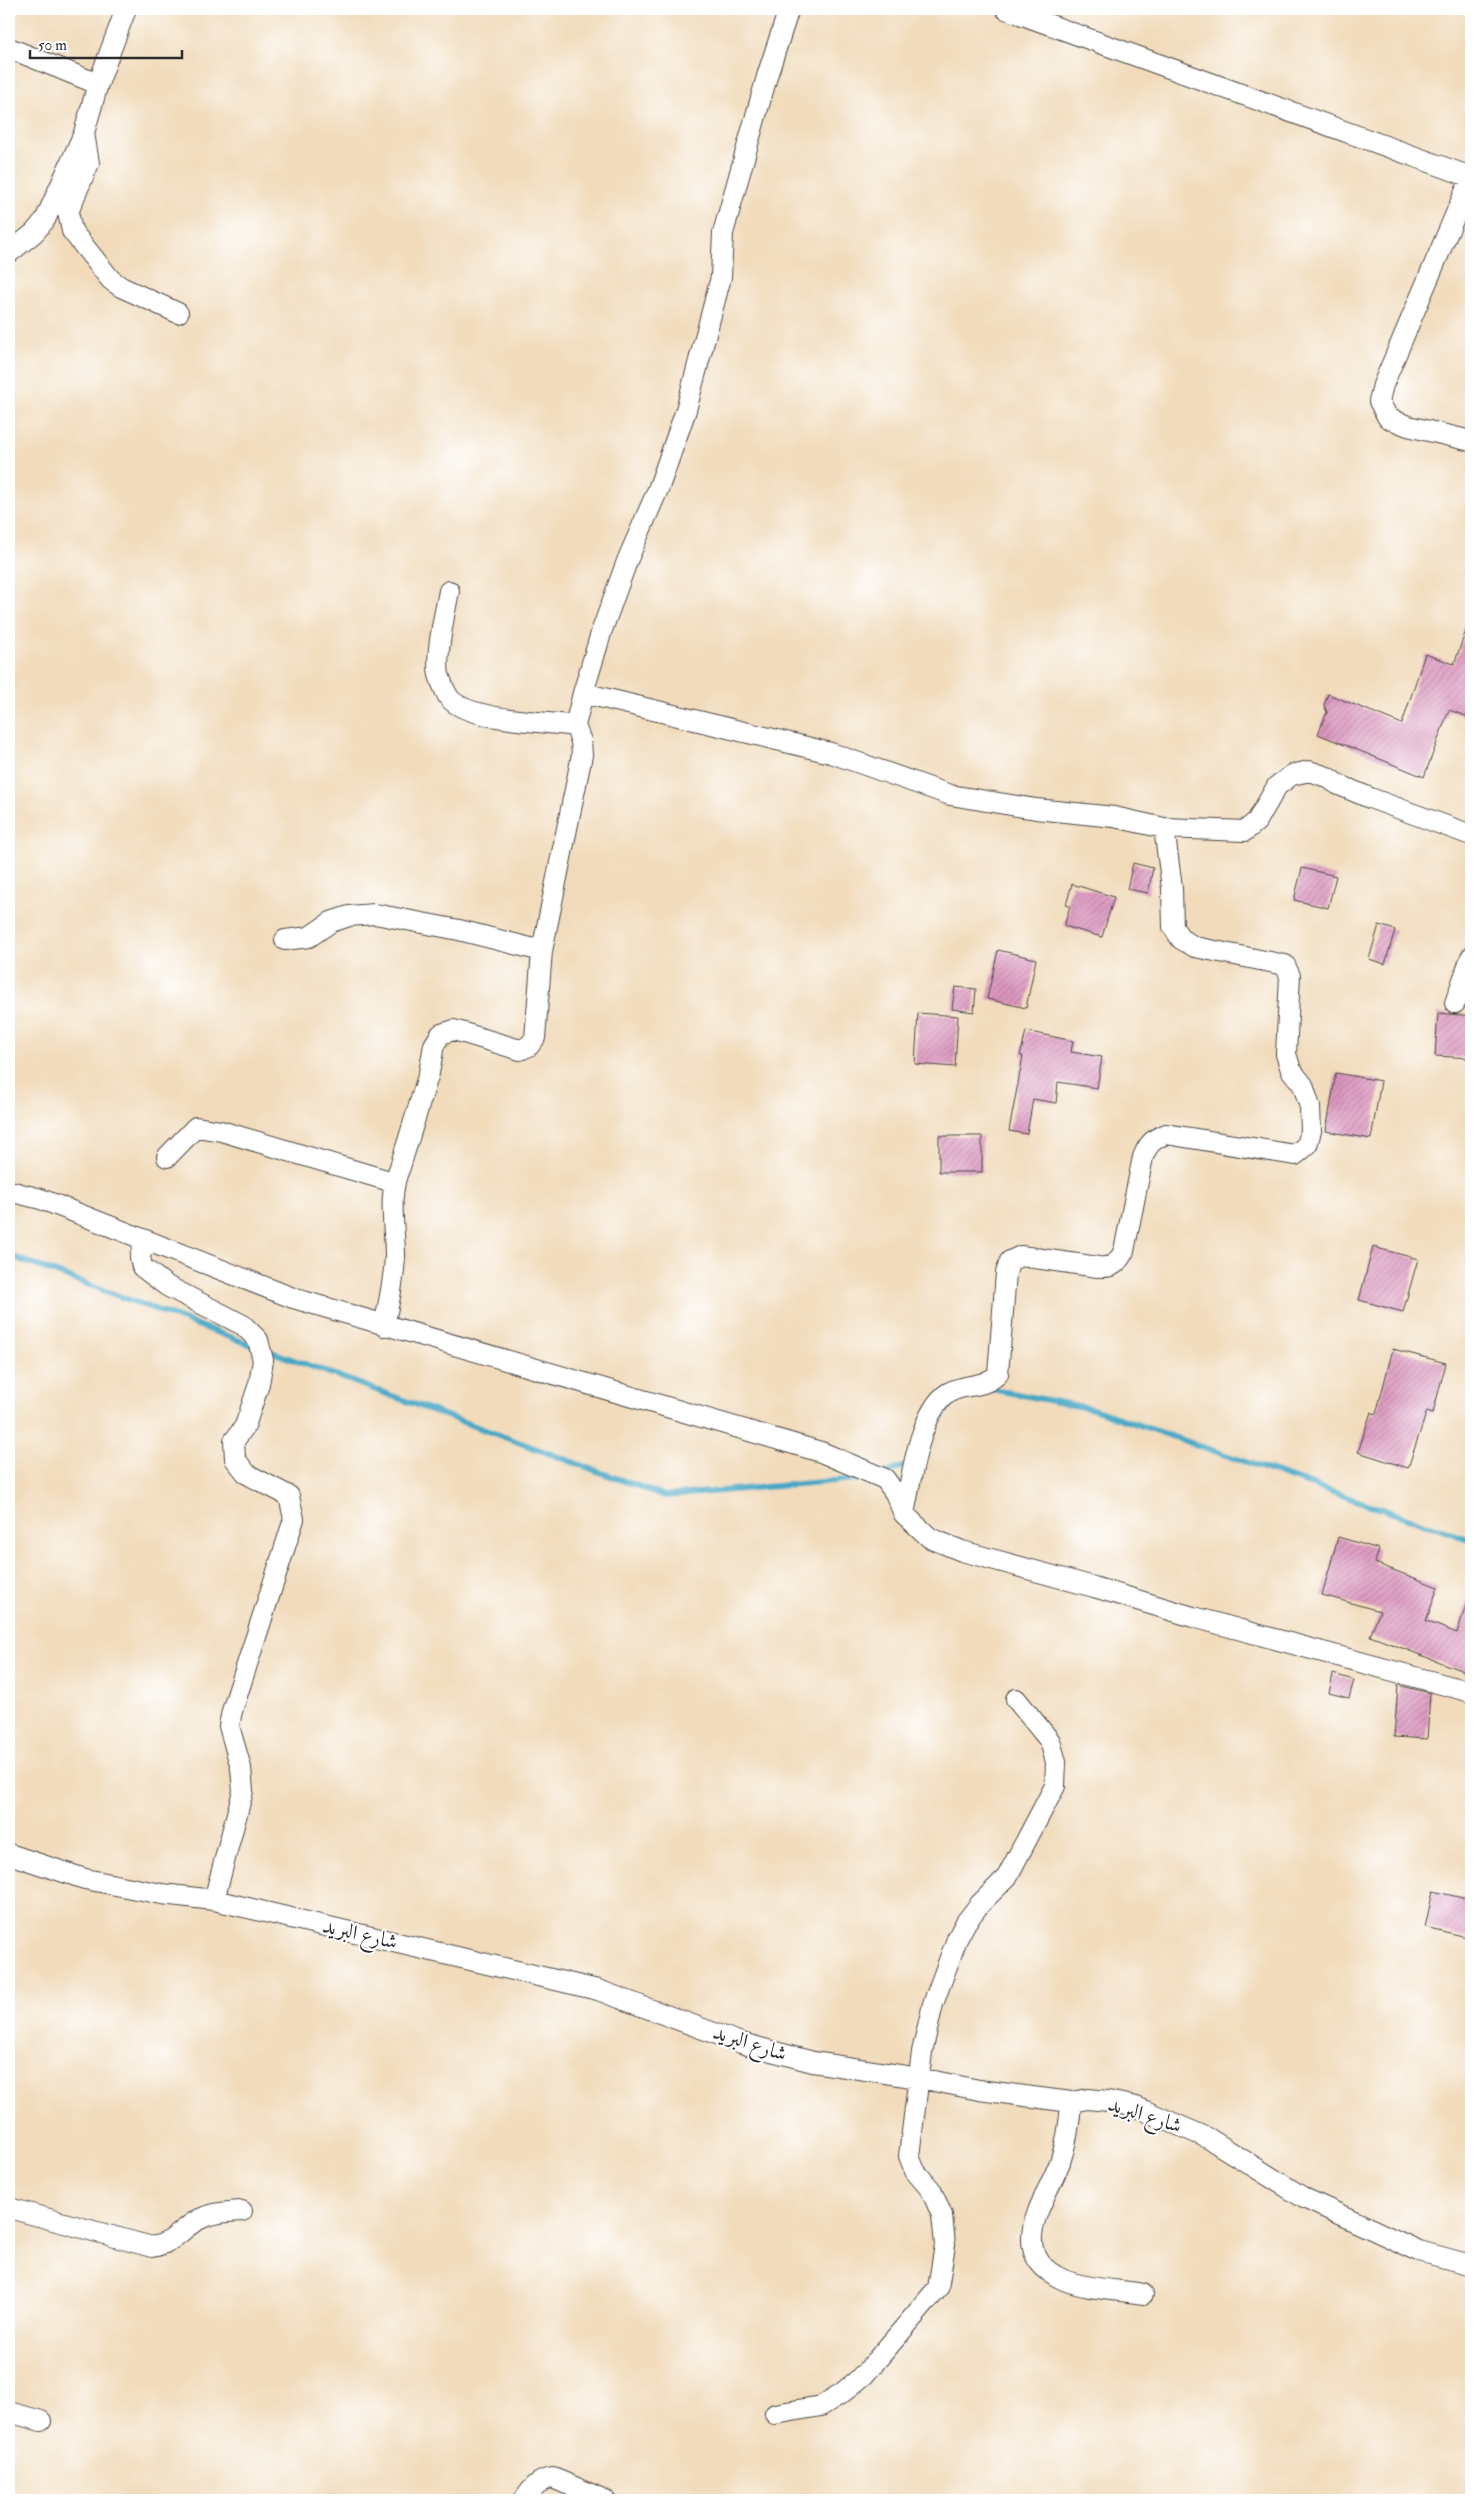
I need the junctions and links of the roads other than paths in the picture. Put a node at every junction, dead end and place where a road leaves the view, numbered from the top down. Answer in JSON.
{"nodes":[{"id":1,"x":126,"y":9,"type":"edge"},
{"id":2,"x":789,"y":9,"type":"edge"},
{"id":3,"x":1006,"y":9,"type":"edge"},
{"id":4,"x":9,"y":48,"type":"edge"},
{"id":5,"x":98,"y":84,"type":"junction"},
{"id":6,"x":84,"y":134,"type":"junction"},
{"id":7,"x":1471,"y":177,"type":"edge"},
{"id":8,"x":9,"y":253,"type":"edge"},
{"id":9,"x":178,"y":313,"type":"dead end"},
{"id":10,"x":1471,"y":441,"type":"edge"},
{"id":11,"x":449,"y":591,"type":"dead end"},
{"id":12,"x":583,"y":693,"type":"junction"},
{"id":13,"x":575,"y":726,"type":"junction"},
{"id":14,"x":1164,"y":828,"type":"junction"},
{"id":15,"x":1471,"y":834,"type":"edge"},
{"id":16,"x":284,"y":940,"type":"dead end"},
{"id":17,"x":542,"y":951,"type":"junction"},
{"id":18,"x":1471,"y":957,"type":"edge"},
{"id":19,"x":1455,"y":1003,"type":"dead end"},
{"id":20,"x":167,"y":1157,"type":"dead end"},
{"id":21,"x":393,"y":1182,"type":"junction"},
{"id":22,"x":9,"y":1191,"type":"edge"},
{"id":23,"x":145,"y":1240,"type":"junction"},
{"id":24,"x":384,"y":1326,"type":"junction"},
{"id":25,"x":904,"y":1514,"type":"junction"},
{"id":26,"x":1471,"y":1692,"type":"edge"},
{"id":27,"x":1016,"y":1699,"type":"dead end"},
{"id":28,"x":9,"y":1854,"type":"edge"},
{"id":29,"x":214,"y":1900,"type":"junction"},
{"id":30,"x":919,"y":2078,"type":"junction"},
{"id":31,"x":1072,"y":2102,"type":"junction"},
{"id":32,"x":9,"y":2208,"type":"edge"},
{"id":33,"x":242,"y":2211,"type":"dead end"},
{"id":34,"x":1471,"y":2265,"type":"edge"},
{"id":35,"x":1143,"y":2294,"type":"dead end"},
{"id":36,"x":9,"y":2412,"type":"edge"},
{"id":37,"x":775,"y":2414,"type":"dead end"},
{"id":38,"x":41,"y":2421,"type":"dead end"},
{"id":39,"x":524,"y":2500,"type":"edge"},
{"id":40,"x":605,"y":2500,"type":"edge"}],
"edges":[{"from":1,"to":5,"type":"street"},
{"from":2,"to":12,"type":"street"},
{"from":3,"to":7,"type":"street"},
{"from":4,"to":5,"type":"street"},
{"from":5,"to":6,"type":"street"},
{"from":6,"to":8,"type":"street"},
{"from":6,"to":9,"type":"street"},
{"from":7,"to":10,"type":"street"},
{"from":11,"to":13,"type":"street"},
{"from":12,"to":13,"type":"street"},
{"from":12,"to":14,"type":"street"},
{"from":13,"to":17,"type":"street"},
{"from":14,"to":15,"type":"street"},
{"from":14,"to":25,"type":"street"},
{"from":16,"to":17,"type":"street"},
{"from":17,"to":21,"type":"street"},
{"from":18,"to":19,"type":"street"},
{"from":20,"to":21,"type":"street"},
{"from":21,"to":24,"type":"street"},
{"from":22,"to":23,"type":"street"},
{"from":23,"to":24,"type":"street"},
{"from":23,"to":29,"type":"street"},
{"from":24,"to":25,"type":"street"},
{"from":25,"to":26,"type":"street"},
{"from":27,"to":30,"type":"street"},
{"from":28,"to":29,"type":"street","name":"شارع البريد"},
{"from":29,"to":30,"type":"street","name":"شارع البريد"},
{"from":30,"to":31,"type":"street","name":"شارع البريد"},
{"from":30,"to":37,"type":"street"},
{"from":31,"to":34,"type":"street","name":"شارع البريد"},
{"from":31,"to":35,"type":"street"},
{"from":32,"to":33,"type":"street"},
{"from":36,"to":38,"type":"street"},
{"from":39,"to":40,"type":"street"}]}
